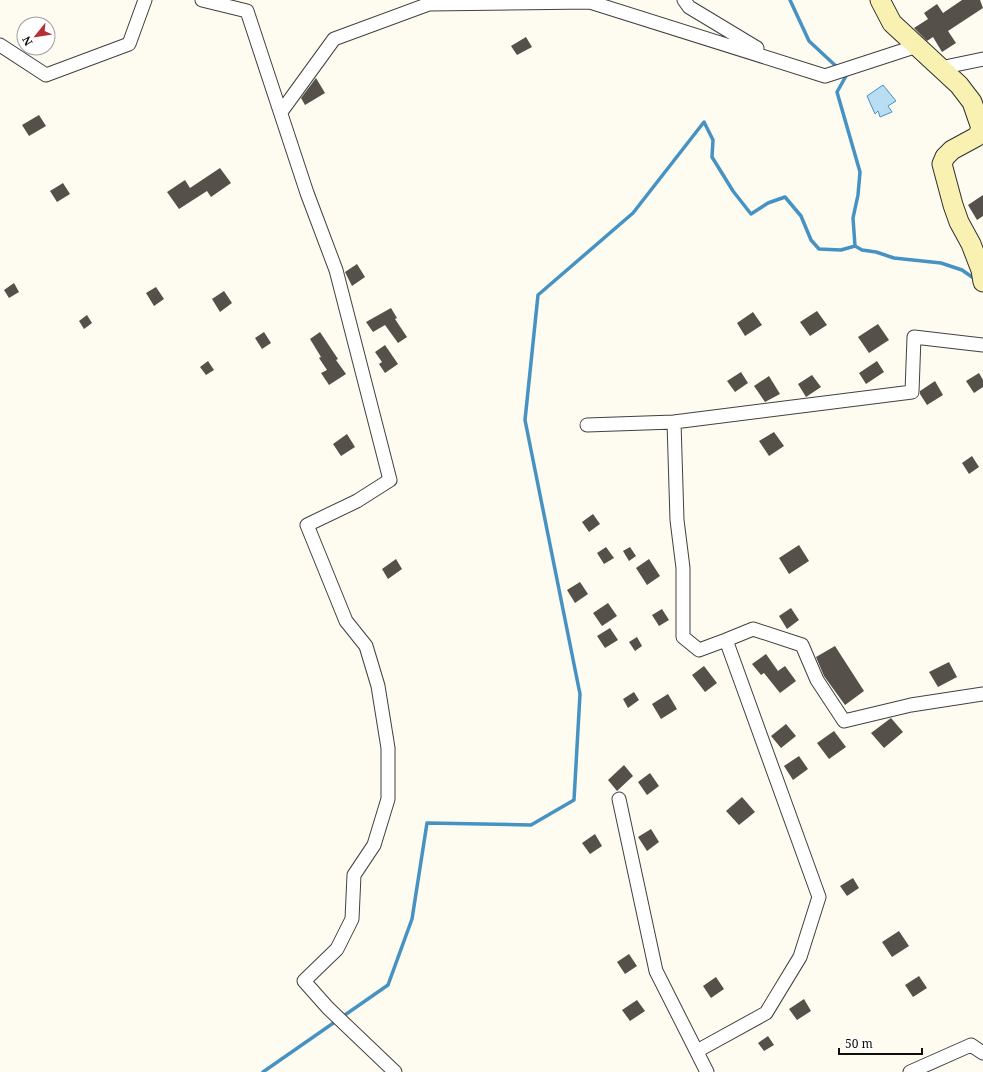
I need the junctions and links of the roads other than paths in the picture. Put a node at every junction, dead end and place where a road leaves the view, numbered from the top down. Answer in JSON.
{"nodes":[{"id":1,"x":145,"y":0,"type":"edge"},
{"id":2,"x":202,"y":0,"type":"edge"},
{"id":3,"x":684,"y":0,"type":"edge"},
{"id":4,"x":880,"y":0,"type":"edge"},
{"id":5,"x":0,"y":45,"type":"edge"},
{"id":6,"x":917,"y":46,"type":"junction"},
{"id":7,"x":776,"y":59,"type":"junction"},
{"id":8,"x":983,"y":59,"type":"edge"},
{"id":9,"x":940,"y":68,"type":"junction"},
{"id":10,"x":281,"y":112,"type":"junction"},
{"id":11,"x":983,"y":282,"type":"edge"},
{"id":12,"x":983,"y":345,"type":"edge"},
{"id":13,"x":674,"y":422,"type":"junction"},
{"id":14,"x":587,"y":425,"type":"dead end"},
{"id":15,"x":726,"y":640,"type":"junction"},
{"id":16,"x":983,"y":694,"type":"edge"},
{"id":17,"x":619,"y":799,"type":"dead end"},
{"id":18,"x":697,"y":1051,"type":"junction"},
{"id":19,"x":983,"y":1053,"type":"edge"},
{"id":20,"x":395,"y":1072,"type":"edge"},
{"id":21,"x":707,"y":1072,"type":"edge"},
{"id":22,"x":910,"y":1072,"type":"edge"}],
"edges":[{"from":1,"to":5,"type":"street"},
{"from":2,"to":10,"type":"street"},
{"from":3,"to":7,"type":"street"},
{"from":4,"to":6,"type":"street"},
{"from":6,"to":7,"type":"street"},
{"from":6,"to":9,"type":"street"},
{"from":7,"to":10,"type":"street"},
{"from":8,"to":9,"type":"street"},
{"from":9,"to":11,"type":"street"},
{"from":10,"to":20,"type":"street"},
{"from":12,"to":13,"type":"street"},
{"from":13,"to":14,"type":"street"},
{"from":13,"to":15,"type":"street"},
{"from":15,"to":16,"type":"street"},
{"from":15,"to":18,"type":"street"},
{"from":17,"to":18,"type":"street"},
{"from":18,"to":21,"type":"street"},
{"from":19,"to":22,"type":"street"}]}
